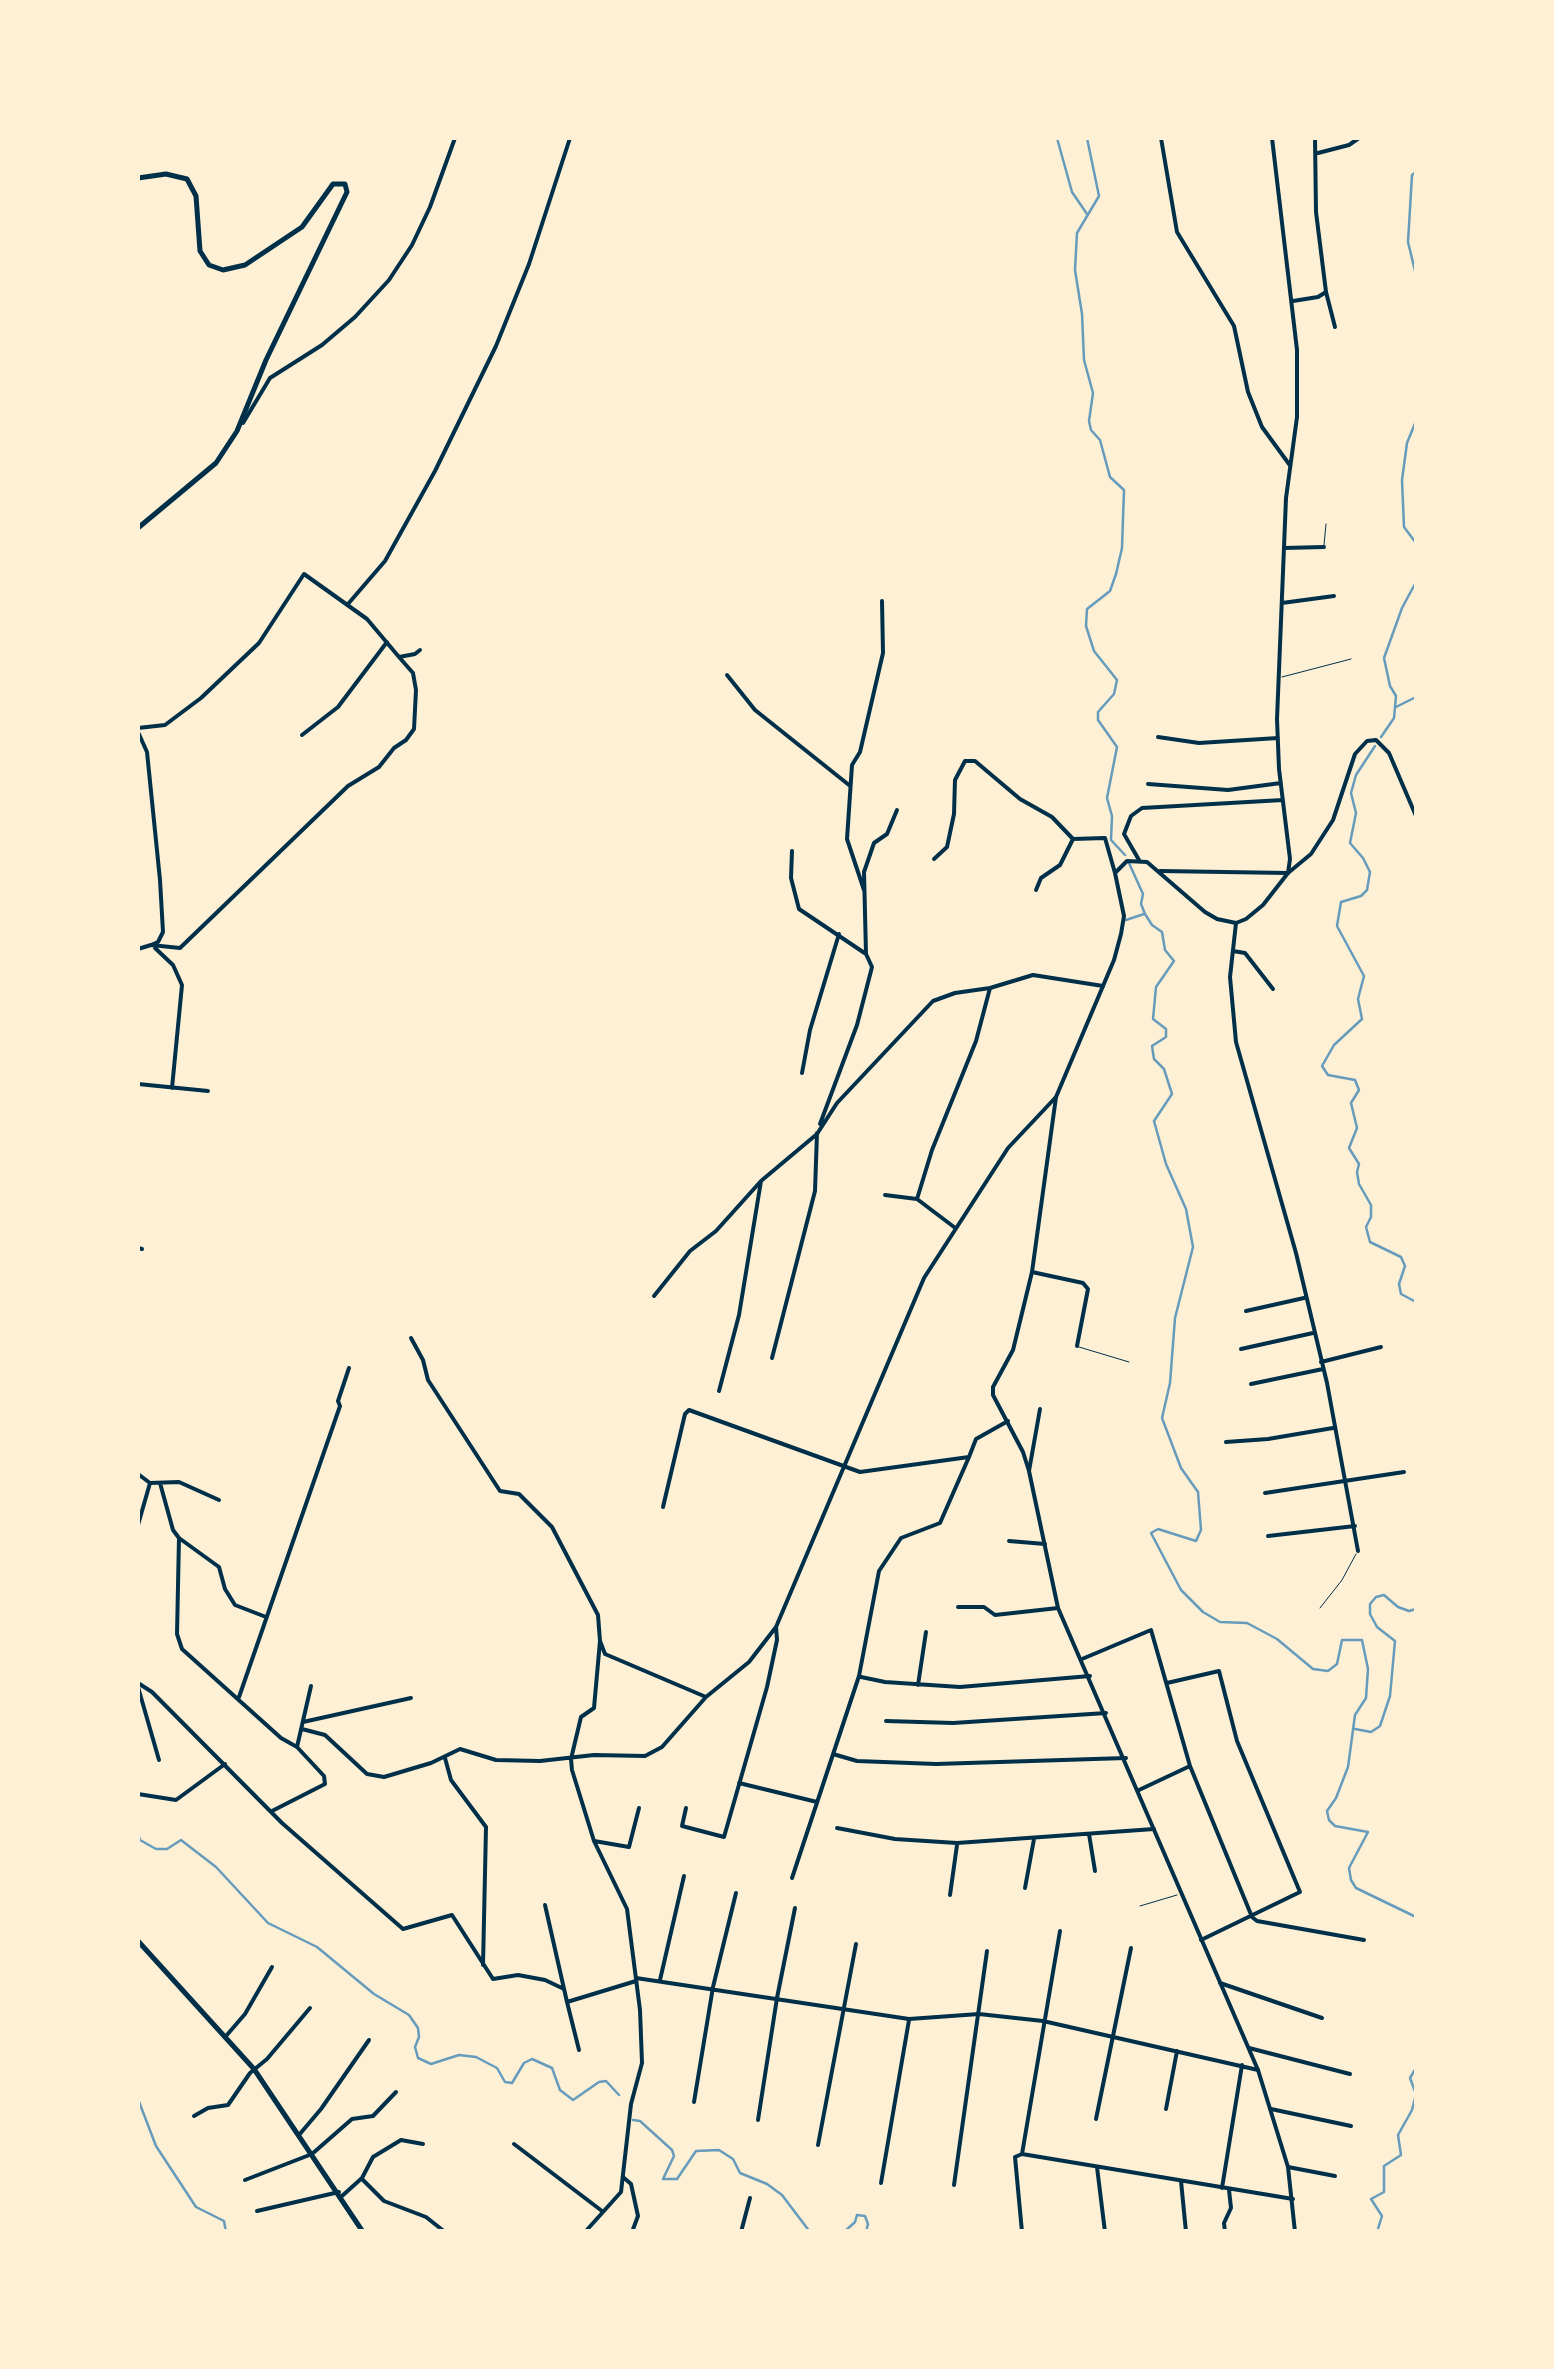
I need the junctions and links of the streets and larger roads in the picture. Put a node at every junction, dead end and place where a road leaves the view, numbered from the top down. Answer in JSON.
{"nodes":[{"id":1,"x":455,"y":138,"type":"edge"},
{"id":2,"x":570,"y":138,"type":"edge"},
{"id":3,"x":1161,"y":138,"type":"edge"},
{"id":4,"x":1272,"y":138,"type":"edge"},
{"id":5,"x":1316,"y":138,"type":"edge"},
{"id":6,"x":1359,"y":138,"type":"edge"},
{"id":7,"x":1316,"y":154,"type":"junction"},
{"id":8,"x":138,"y":178,"type":"edge"},
{"id":9,"x":1326,"y":292,"type":"junction"},
{"id":10,"x":1293,"y":302,"type":"junction"},
{"id":11,"x":1334,"y":327,"type":"dead end"},
{"id":12,"x":237,"y":431,"type":"junction"},
{"id":13,"x":1289,"y":464,"type":"junction"},
{"id":14,"x":138,"y":528,"type":"edge"},
{"id":15,"x":1324,"y":547,"type":"road end"},
{"id":16,"x":1284,"y":548,"type":"junction"},
{"id":17,"x":1334,"y":596,"type":"dead end"},
{"id":18,"x":882,"y":600,"type":"dead end"},
{"id":19,"x":1282,"y":603,"type":"junction"},
{"id":20,"x":348,"y":604,"type":"junction"},
{"id":21,"x":388,"y":642,"type":"junction"},
{"id":22,"x":420,"y":650,"type":"dead end"},
{"id":23,"x":400,"y":657,"type":"junction"},
{"id":24,"x":727,"y":675,"type":"dead end"},
{"id":25,"x":138,"y":730,"type":"edge"},
{"id":26,"x":302,"y":735,"type":"dead end"},
{"id":27,"x":1158,"y":737,"type":"dead end"},
{"id":28,"x":1278,"y":738,"type":"junction"},
{"id":29,"x":1281,"y":782,"type":"junction"},
{"id":30,"x":1148,"y":784,"type":"dead end"},
{"id":31,"x":851,"y":786,"type":"junction"},
{"id":32,"x":1283,"y":800,"type":"junction"},
{"id":33,"x":897,"y":810,"type":"dead end"},
{"id":34,"x":1416,"y":816,"type":"edge"},
{"id":35,"x":1073,"y":839,"type":"junction"},
{"id":36,"x":792,"y":850,"type":"dead end"},
{"id":37,"x":934,"y":859,"type":"dead end"},
{"id":38,"x":1139,"y":860,"type":"junction"},
{"id":39,"x":1160,"y":870,"type":"junction"},
{"id":40,"x":1114,"y":873,"type":"junction"},
{"id":41,"x":1288,"y":873,"type":"junction"},
{"id":42,"x":864,"y":890,"type":"junction"},
{"id":43,"x":1036,"y":890,"type":"dead end"},
{"id":44,"x":1236,"y":923,"type":"junction"},
{"id":45,"x":839,"y":934,"type":"junction"},
{"id":46,"x":152,"y":945,"type":"junction"},
{"id":47,"x":138,"y":949,"type":"edge"},
{"id":48,"x":1233,"y":951,"type":"junction"},
{"id":49,"x":866,"y":954,"type":"junction"},
{"id":50,"x":1103,"y":986,"type":"junction"},
{"id":51,"x":990,"y":988,"type":"junction"},
{"id":52,"x":1273,"y":989,"type":"dead end"},
{"id":53,"x":802,"y":1072,"type":"dead end"},
{"id":54,"x":138,"y":1084,"type":"edge"},
{"id":55,"x":172,"y":1088,"type":"junction"},
{"id":56,"x":208,"y":1091,"type":"dead end"},
{"id":57,"x":1056,"y":1097,"type":"junction"},
{"id":58,"x":817,"y":1134,"type":"junction"},
{"id":59,"x":761,"y":1181,"type":"junction"},
{"id":60,"x":884,"y":1195,"type":"dead end"},
{"id":61,"x":917,"y":1199,"type":"junction"},
{"id":62,"x":955,"y":1228,"type":"junction"},
{"id":63,"x":1032,"y":1272,"type":"junction"},
{"id":64,"x":654,"y":1296,"type":"dead end"},
{"id":65,"x":1304,"y":1298,"type":"junction"},
{"id":66,"x":1246,"y":1310,"type":"dead end"},
{"id":67,"x":1313,"y":1334,"type":"junction"},
{"id":68,"x":410,"y":1338,"type":"dead end"},
{"id":69,"x":1077,"y":1346,"type":"road end"},
{"id":70,"x":1380,"y":1347,"type":"dead end"},
{"id":71,"x":1241,"y":1350,"type":"dead end"},
{"id":72,"x":772,"y":1358,"type":"dead end"},
{"id":73,"x":1322,"y":1362,"type":"junction"},
{"id":74,"x":349,"y":1368,"type":"dead end"},
{"id":75,"x":1324,"y":1369,"type":"junction"},
{"id":76,"x":1252,"y":1384,"type":"dead end"},
{"id":77,"x":720,"y":1391,"type":"dead end"},
{"id":78,"x":1040,"y":1409,"type":"dead end"},
{"id":79,"x":1008,"y":1421,"type":"junction"},
{"id":80,"x":1333,"y":1428,"type":"junction"},
{"id":81,"x":1226,"y":1442,"type":"dead end"},
{"id":82,"x":969,"y":1457,"type":"junction"},
{"id":83,"x":846,"y":1466,"type":"junction"},
{"id":84,"x":1029,"y":1471,"type":"junction"},
{"id":85,"x":1404,"y":1472,"type":"dead end"},
{"id":86,"x":138,"y":1474,"type":"edge"},
{"id":87,"x":150,"y":1482,"type":"junction"},
{"id":88,"x":160,"y":1483,"type":"junction"},
{"id":89,"x":1344,"y":1483,"type":"junction"},
{"id":90,"x":1265,"y":1494,"type":"dead end"},
{"id":91,"x":219,"y":1500,"type":"dead end"},
{"id":92,"x":663,"y":1507,"type":"dead end"},
{"id":93,"x":138,"y":1525,"type":"edge"},
{"id":94,"x":1356,"y":1526,"type":"junction"},
{"id":95,"x":1268,"y":1536,"type":"dead end"},
{"id":96,"x":179,"y":1538,"type":"junction"},
{"id":97,"x":1009,"y":1541,"type":"dead end"},
{"id":98,"x":1045,"y":1544,"type":"junction"},
{"id":99,"x":1358,"y":1551,"type":"road end"},
{"id":100,"x":958,"y":1607,"type":"dead end"},
{"id":101,"x":1058,"y":1608,"type":"junction"},
{"id":102,"x":266,"y":1618,"type":"junction"},
{"id":103,"x":776,"y":1627,"type":"junction"},
{"id":104,"x":926,"y":1632,"type":"dead end"},
{"id":105,"x":600,"y":1641,"type":"junction"},
{"id":106,"x":1082,"y":1658,"type":"junction"},
{"id":107,"x":859,"y":1676,"type":"junction"},
{"id":108,"x":1090,"y":1676,"type":"junction"},
{"id":109,"x":1166,"y":1683,"type":"junction"},
{"id":110,"x":138,"y":1685,"type":"edge"},
{"id":111,"x":918,"y":1685,"type":"junction"},
{"id":112,"x":312,"y":1686,"type":"dead end"},
{"id":113,"x":239,"y":1697,"type":"junction"},
{"id":114,"x":706,"y":1697,"type":"junction"},
{"id":115,"x":411,"y":1698,"type":"dead end"},
{"id":116,"x":1106,"y":1712,"type":"junction"},
{"id":117,"x":886,"y":1720,"type":"dead end"},
{"id":118,"x":303,"y":1726,"type":"junction"},
{"id":119,"x":298,"y":1747,"type":"junction"},
{"id":120,"x":833,"y":1754,"type":"junction"},
{"id":121,"x":445,"y":1758,"type":"junction"},
{"id":122,"x":1126,"y":1758,"type":"junction"},
{"id":123,"x":571,"y":1759,"type":"junction"},
{"id":124,"x":159,"y":1760,"type":"dead end"},
{"id":125,"x":226,"y":1764,"type":"junction"},
{"id":126,"x":1190,"y":1766,"type":"junction"},
{"id":127,"x":739,"y":1783,"type":"junction"},
{"id":128,"x":1139,"y":1790,"type":"junction"},
{"id":129,"x":138,"y":1794,"type":"edge"},
{"id":130,"x":817,"y":1802,"type":"junction"},
{"id":131,"x":640,"y":1808,"type":"dead end"},
{"id":132,"x":686,"y":1808,"type":"dead end"},
{"id":133,"x":272,"y":1812,"type":"junction"},
{"id":134,"x":837,"y":1828,"type":"dead end"},
{"id":135,"x":1154,"y":1829,"type":"junction"},
{"id":136,"x":1089,"y":1834,"type":"junction"},
{"id":137,"x":1034,"y":1839,"type":"junction"},
{"id":138,"x":594,"y":1841,"type":"junction"},
{"id":139,"x":957,"y":1844,"type":"junction"},
{"id":140,"x":1095,"y":1871,"type":"dead end"},
{"id":141,"x":684,"y":1876,"type":"dead end"},
{"id":142,"x":792,"y":1878,"type":"dead end"},
{"id":143,"x":1025,"y":1888,"type":"dead end"},
{"id":144,"x":736,"y":1893,"type":"dead end"},
{"id":145,"x":950,"y":1895,"type":"dead end"},
{"id":146,"x":545,"y":1905,"type":"dead end"},
{"id":147,"x":795,"y":1908,"type":"dead end"},
{"id":148,"x":1252,"y":1917,"type":"junction"},
{"id":149,"x":1060,"y":1930,"type":"dead end"},
{"id":150,"x":1200,"y":1940,"type":"junction"},
{"id":151,"x":1364,"y":1940,"type":"dead end"},
{"id":152,"x":138,"y":1942,"type":"edge"},
{"id":153,"x":856,"y":1944,"type":"dead end"},
{"id":154,"x":1131,"y":1948,"type":"dead end"},
{"id":155,"x":987,"y":1950,"type":"dead end"},
{"id":156,"x":482,"y":1965,"type":"junction"},
{"id":157,"x":272,"y":1967,"type":"dead end"},
{"id":158,"x":636,"y":1980,"type":"junction"},
{"id":159,"x":660,"y":1980,"type":"junction"},
{"id":160,"x":1220,"y":1982,"type":"junction"},
{"id":161,"x":713,"y":1987,"type":"junction"},
{"id":162,"x":564,"y":1988,"type":"junction"},
{"id":163,"x":776,"y":1998,"type":"junction"},
{"id":164,"x":567,"y":2002,"type":"junction"},
{"id":165,"x":310,"y":2008,"type":"dead end"},
{"id":166,"x":843,"y":2008,"type":"junction"},
{"id":167,"x":978,"y":2014,"type":"junction"},
{"id":168,"x":1322,"y":2018,"type":"dead end"},
{"id":169,"x":910,"y":2019,"type":"junction"},
{"id":170,"x":1042,"y":2022,"type":"junction"},
{"id":171,"x":226,"y":2036,"type":"junction"},
{"id":172,"x":1111,"y":2037,"type":"junction"},
{"id":173,"x":370,"y":2040,"type":"dead end"},
{"id":174,"x":1249,"y":2048,"type":"junction"},
{"id":175,"x":579,"y":2050,"type":"dead end"},
{"id":176,"x":1177,"y":2051,"type":"junction"},
{"id":177,"x":1242,"y":2066,"type":"junction"},
{"id":178,"x":254,"y":2069,"type":"junction"},
{"id":179,"x":1258,"y":2070,"type":"junction"},
{"id":180,"x":1350,"y":2074,"type":"dead end"},
{"id":181,"x":396,"y":2092,"type":"dead end"},
{"id":182,"x":694,"y":2102,"type":"dead end"},
{"id":183,"x":1166,"y":2109,"type":"dead end"},
{"id":184,"x":1271,"y":2109,"type":"junction"},
{"id":185,"x":194,"y":2116,"type":"dead end"},
{"id":186,"x":1096,"y":2119,"type":"dead end"},
{"id":187,"x":758,"y":2120,"type":"dead end"},
{"id":188,"x":1351,"y":2126,"type":"dead end"},
{"id":189,"x":299,"y":2134,"type":"junction"},
{"id":190,"x":423,"y":2144,"type":"dead end"},
{"id":191,"x":514,"y":2144,"type":"dead end"},
{"id":192,"x":818,"y":2145,"type":"dead end"},
{"id":193,"x":312,"y":2154,"type":"junction"},
{"id":194,"x":1022,"y":2154,"type":"junction"},
{"id":195,"x":1097,"y":2167,"type":"junction"},
{"id":196,"x":1288,"y":2167,"type":"junction"},
{"id":197,"x":1336,"y":2176,"type":"dead end"},
{"id":198,"x":362,"y":2178,"type":"junction"},
{"id":199,"x":623,"y":2178,"type":"junction"},
{"id":200,"x":245,"y":2180,"type":"dead end"},
{"id":201,"x":1180,"y":2181,"type":"junction"},
{"id":202,"x":881,"y":2183,"type":"dead end"},
{"id":203,"x":954,"y":2185,"type":"dead end"},
{"id":204,"x":1226,"y":2189,"type":"junction"},
{"id":205,"x":341,"y":2194,"type":"junction"},
{"id":206,"x":750,"y":2198,"type":"dead end"},
{"id":207,"x":1294,"y":2199,"type":"junction"},
{"id":208,"x":257,"y":2211,"type":"dead end"},
{"id":209,"x":604,"y":2212,"type":"junction"},
{"id":210,"x":363,"y":2231,"type":"edge"},
{"id":211,"x":445,"y":2232,"type":"edge"},
{"id":212,"x":585,"y":2232,"type":"edge"},
{"id":213,"x":632,"y":2232,"type":"edge"},
{"id":214,"x":741,"y":2232,"type":"edge"},
{"id":215,"x":1022,"y":2232,"type":"edge"},
{"id":216,"x":1105,"y":2232,"type":"edge"},
{"id":217,"x":1186,"y":2232,"type":"edge"},
{"id":218,"x":1225,"y":2232,"type":"edge"},
{"id":219,"x":1295,"y":2232,"type":"edge"}],
"edges":[{"from":1,"to":12,"type":"street"},
{"from":2,"to":20,"type":"street"},
{"from":3,"to":13,"type":"street"},
{"from":4,"to":10,"type":"street"},
{"from":5,"to":7,"type":"street"},
{"from":6,"to":7,"type":"street"},
{"from":7,"to":9,"type":"street"},
{"from":8,"to":12,"type":"main road"},
{"from":9,"to":10,"type":"street"},
{"from":9,"to":11,"type":"street"},
{"from":10,"to":13,"type":"street"},
{"from":12,"to":14,"type":"main road"},
{"from":13,"to":16,"type":"street"},
{"from":15,"to":16,"type":"street"},
{"from":16,"to":19,"type":"street"},
{"from":17,"to":19,"type":"street"},
{"from":18,"to":31,"type":"street"},
{"from":19,"to":28,"type":"street"},
{"from":20,"to":21,"type":"street"},
{"from":20,"to":25,"type":"street"},
{"from":21,"to":23,"type":"street"},
{"from":21,"to":26,"type":"street"},
{"from":22,"to":23,"type":"street"},
{"from":23,"to":46,"type":"street"},
{"from":24,"to":31,"type":"street"},
{"from":25,"to":46,"type":"street"},
{"from":27,"to":28,"type":"street"},
{"from":28,"to":29,"type":"street"},
{"from":29,"to":30,"type":"street"},
{"from":29,"to":32,"type":"street"},
{"from":31,"to":42,"type":"street"},
{"from":32,"to":38,"type":"street"},
{"from":32,"to":41,"type":"street"},
{"from":33,"to":42,"type":"street"},
{"from":34,"to":41,"type":"street"},
{"from":35,"to":37,"type":"street"},
{"from":35,"to":40,"type":"street"},
{"from":35,"to":43,"type":"street"},
{"from":36,"to":45,"type":"street"},
{"from":38,"to":39,"type":"street"},
{"from":38,"to":40,"type":"street"},
{"from":39,"to":41,"type":"street"},
{"from":39,"to":44,"type":"street"},
{"from":40,"to":50,"type":"street"},
{"from":41,"to":44,"type":"street"},
{"from":42,"to":49,"type":"street"},
{"from":44,"to":48,"type":"street"},
{"from":45,"to":49,"type":"street"},
{"from":45,"to":53,"type":"street"},
{"from":46,"to":47,"type":"street"},
{"from":46,"to":55,"type":"street"},
{"from":48,"to":52,"type":"street"},
{"from":48,"to":65,"type":"street"},
{"from":49,"to":58,"type":"street"},
{"from":50,"to":51,"type":"street"},
{"from":50,"to":57,"type":"street"},
{"from":51,"to":58,"type":"street"},
{"from":51,"to":61,"type":"street"},
{"from":54,"to":55,"type":"street"},
{"from":55,"to":56,"type":"street"},
{"from":57,"to":62,"type":"street"},
{"from":57,"to":63,"type":"street"},
{"from":58,"to":59,"type":"street"},
{"from":58,"to":72,"type":"street"},
{"from":59,"to":64,"type":"street"},
{"from":59,"to":77,"type":"street"},
{"from":60,"to":61,"type":"street"},
{"from":61,"to":62,"type":"street"},
{"from":62,"to":83,"type":"street"},
{"from":63,"to":69,"type":"street"},
{"from":63,"to":79,"type":"street"},
{"from":65,"to":66,"type":"street"},
{"from":65,"to":67,"type":"street"},
{"from":67,"to":71,"type":"street"},
{"from":67,"to":73,"type":"street"},
{"from":68,"to":105,"type":"street"},
{"from":70,"to":73,"type":"street"},
{"from":73,"to":75,"type":"street"},
{"from":74,"to":102,"type":"street"},
{"from":75,"to":76,"type":"street"},
{"from":75,"to":80,"type":"street"},
{"from":78,"to":84,"type":"street"},
{"from":79,"to":82,"type":"street"},
{"from":79,"to":84,"type":"street"},
{"from":80,"to":81,"type":"street"},
{"from":80,"to":89,"type":"street"},
{"from":82,"to":83,"type":"street"},
{"from":82,"to":107,"type":"street"},
{"from":83,"to":92,"type":"street"},
{"from":83,"to":103,"type":"street"},
{"from":84,"to":98,"type":"street"},
{"from":85,"to":89,"type":"street"},
{"from":86,"to":87,"type":"street"},
{"from":87,"to":88,"type":"street"},
{"from":87,"to":93,"type":"street"},
{"from":88,"to":91,"type":"street"},
{"from":88,"to":96,"type":"street"},
{"from":89,"to":90,"type":"street"},
{"from":89,"to":94,"type":"street"},
{"from":94,"to":95,"type":"street"},
{"from":94,"to":99,"type":"street"},
{"from":96,"to":102,"type":"street"},
{"from":96,"to":113,"type":"street"},
{"from":97,"to":98,"type":"street"},
{"from":98,"to":101,"type":"street"},
{"from":100,"to":101,"type":"street"},
{"from":101,"to":106,"type":"street"},
{"from":102,"to":113,"type":"street"},
{"from":103,"to":114,"type":"street"},
{"from":103,"to":127,"type":"street"},
{"from":104,"to":111,"type":"street"},
{"from":105,"to":114,"type":"street"},
{"from":105,"to":123,"type":"street"},
{"from":106,"to":108,"type":"street"},
{"from":106,"to":109,"type":"street"},
{"from":107,"to":111,"type":"street"},
{"from":107,"to":120,"type":"street"},
{"from":108,"to":111,"type":"street"},
{"from":108,"to":116,"type":"street"},
{"from":109,"to":126,"type":"street"},
{"from":109,"to":148,"type":"street"},
{"from":110,"to":124,"type":"street"},
{"from":110,"to":125,"type":"street"},
{"from":112,"to":118,"type":"street"},
{"from":113,"to":119,"type":"street"},
{"from":114,"to":123,"type":"street"},
{"from":115,"to":118,"type":"street"},
{"from":116,"to":117,"type":"street"},
{"from":116,"to":122,"type":"street"},
{"from":118,"to":119,"type":"street"},
{"from":118,"to":121,"type":"street"},
{"from":119,"to":133,"type":"street"},
{"from":120,"to":122,"type":"street"},
{"from":120,"to":130,"type":"street"},
{"from":121,"to":123,"type":"street"},
{"from":121,"to":156,"type":"street"},
{"from":122,"to":128,"type":"street"},
{"from":123,"to":138,"type":"street"},
{"from":125,"to":129,"type":"street"},
{"from":125,"to":133,"type":"street"},
{"from":126,"to":128,"type":"street"},
{"from":126,"to":148,"type":"street"},
{"from":127,"to":130,"type":"street"},
{"from":127,"to":132,"type":"street"},
{"from":128,"to":135,"type":"street"},
{"from":130,"to":142,"type":"street"},
{"from":131,"to":138,"type":"street"},
{"from":133,"to":156,"type":"street"},
{"from":134,"to":139,"type":"street"},
{"from":135,"to":136,"type":"street"},
{"from":135,"to":150,"type":"street"},
{"from":136,"to":137,"type":"street"},
{"from":136,"to":140,"type":"street"},
{"from":137,"to":139,"type":"street"},
{"from":137,"to":143,"type":"street"},
{"from":138,"to":158,"type":"street"},
{"from":139,"to":145,"type":"street"},
{"from":141,"to":159,"type":"street"},
{"from":144,"to":161,"type":"street"},
{"from":146,"to":162,"type":"street"},
{"from":147,"to":163,"type":"street"},
{"from":148,"to":150,"type":"street"},
{"from":148,"to":151,"type":"street"},
{"from":149,"to":170,"type":"street"},
{"from":150,"to":160,"type":"street"},
{"from":152,"to":171,"type":"main road"},
{"from":153,"to":166,"type":"street"},
{"from":154,"to":172,"type":"street"},
{"from":155,"to":167,"type":"street"},
{"from":156,"to":162,"type":"street"},
{"from":157,"to":171,"type":"street"},
{"from":158,"to":159,"type":"street"},
{"from":158,"to":164,"type":"street"},
{"from":158,"to":199,"type":"street"},
{"from":159,"to":161,"type":"street"},
{"from":160,"to":168,"type":"street"},
{"from":160,"to":174,"type":"street"},
{"from":161,"to":163,"type":"street"},
{"from":161,"to":182,"type":"street"},
{"from":162,"to":164,"type":"street"},
{"from":163,"to":166,"type":"street"},
{"from":163,"to":187,"type":"street"},
{"from":164,"to":175,"type":"street"},
{"from":165,"to":178,"type":"street"},
{"from":166,"to":169,"type":"street"},
{"from":166,"to":192,"type":"street"},
{"from":167,"to":169,"type":"street"},
{"from":167,"to":170,"type":"street"},
{"from":167,"to":203,"type":"street"},
{"from":169,"to":202,"type":"street"},
{"from":170,"to":172,"type":"street"},
{"from":170,"to":194,"type":"street"},
{"from":171,"to":178,"type":"main road"},
{"from":172,"to":176,"type":"street"},
{"from":172,"to":186,"type":"street"},
{"from":173,"to":189,"type":"street"},
{"from":174,"to":179,"type":"street"},
{"from":174,"to":180,"type":"street"},
{"from":176,"to":177,"type":"street"},
{"from":176,"to":183,"type":"street"},
{"from":177,"to":179,"type":"street"},
{"from":177,"to":204,"type":"street"},
{"from":178,"to":185,"type":"street"},
{"from":178,"to":189,"type":"main road"},
{"from":179,"to":184,"type":"street"},
{"from":181,"to":193,"type":"street"},
{"from":184,"to":188,"type":"street"},
{"from":184,"to":196,"type":"street"},
{"from":189,"to":193,"type":"main road"},
{"from":190,"to":198,"type":"street"},
{"from":191,"to":209,"type":"street"},
{"from":193,"to":200,"type":"street"},
{"from":193,"to":205,"type":"main road"},
{"from":194,"to":195,"type":"street"},
{"from":194,"to":215,"type":"street"},
{"from":195,"to":201,"type":"street"},
{"from":195,"to":216,"type":"street"},
{"from":196,"to":197,"type":"street"},
{"from":196,"to":207,"type":"street"},
{"from":198,"to":205,"type":"street"},
{"from":198,"to":211,"type":"street"},
{"from":199,"to":209,"type":"street"},
{"from":199,"to":213,"type":"street"},
{"from":201,"to":204,"type":"street"},
{"from":201,"to":217,"type":"street"},
{"from":204,"to":207,"type":"street"},
{"from":204,"to":218,"type":"street"},
{"from":205,"to":208,"type":"street"},
{"from":205,"to":210,"type":"main road"},
{"from":206,"to":214,"type":"street"},
{"from":207,"to":219,"type":"street"},
{"from":209,"to":212,"type":"street"}]}
